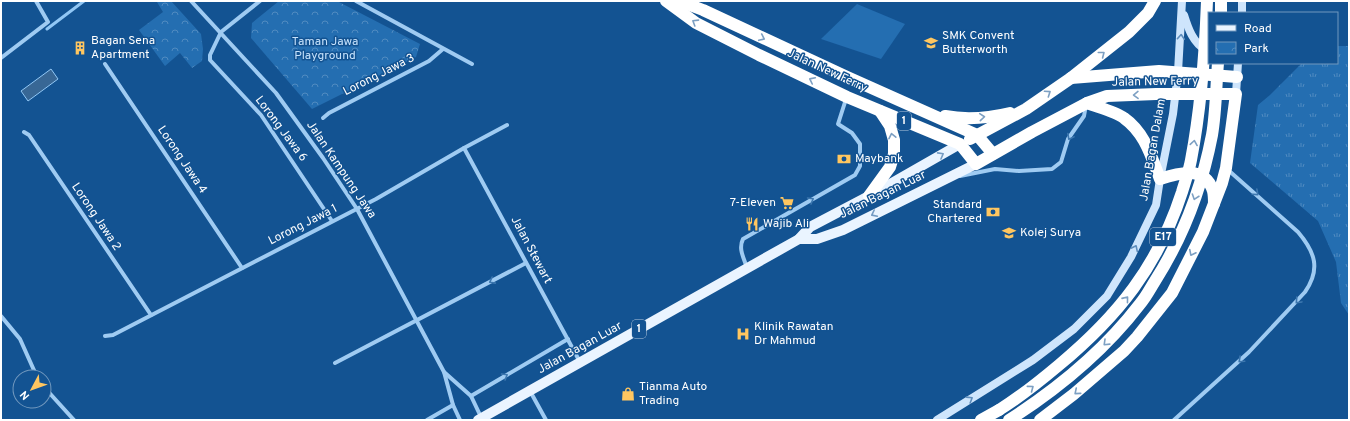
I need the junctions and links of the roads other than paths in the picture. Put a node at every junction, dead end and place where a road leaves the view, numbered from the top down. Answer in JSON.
{"nodes":[{"id":1,"x":36,"y":1,"type":"edge"},
{"id":2,"x":191,"y":1,"type":"edge"},
{"id":3,"x":260,"y":1,"type":"edge"},
{"id":4,"x":356,"y":1,"type":"edge"},
{"id":5,"x":666,"y":1,"type":"edge"},
{"id":6,"x":679,"y":1,"type":"edge"},
{"id":7,"x":1156,"y":1,"type":"edge"},
{"id":8,"x":1182,"y":1,"type":"edge"},
{"id":9,"x":1207,"y":1,"type":"edge"},
{"id":10,"x":1221,"y":1,"type":"edge"},
{"id":11,"x":1242,"y":1,"type":"edge"},
{"id":12,"x":1182,"y":12,"type":"junction"},
{"id":13,"x":1221,"y":12,"type":"edge"},
{"id":14,"x":1242,"y":12,"type":"edge"},
{"id":15,"x":221,"y":32,"type":"junction"},
{"id":16,"x":443,"y":48,"type":"junction"},
{"id":17,"x":1208,"y":50,"type":"edge"},
{"id":18,"x":1,"y":58,"type":"edge"},
{"id":19,"x":105,"y":64,"type":"dead end"},
{"id":20,"x":472,"y":64,"type":"dead end"},
{"id":21,"x":1218,"y":64,"type":"edge"},
{"id":22,"x":1238,"y":64,"type":"edge"},
{"id":23,"x":1178,"y":72,"type":"junction"},
{"id":24,"x":1237,"y":77,"type":"junction"},
{"id":25,"x":1071,"y":78,"type":"junction"},
{"id":26,"x":1175,"y":94,"type":"junction"},
{"id":27,"x":1236,"y":94,"type":"junction"},
{"id":28,"x":847,"y":97,"type":"junction"},
{"id":29,"x":1087,"y":103,"type":"junction"},
{"id":30,"x":1026,"y":108,"type":"junction"},
{"id":31,"x":880,"y":111,"type":"junction"},
{"id":32,"x":930,"y":113,"type":"junction"},
{"id":33,"x":323,"y":118,"type":"dead end"},
{"id":34,"x":507,"y":125,"type":"dead end"},
{"id":35,"x":24,"y":132,"type":"dead end"},
{"id":36,"x":978,"y":135,"type":"junction"},
{"id":37,"x":960,"y":144,"type":"junction"},
{"id":38,"x":464,"y":148,"type":"junction"},
{"id":39,"x":993,"y":154,"type":"junction"},
{"id":40,"x":976,"y":164,"type":"junction"},
{"id":41,"x":1226,"y":168,"type":"junction"},
{"id":42,"x":947,"y":178,"type":"junction"},
{"id":43,"x":1160,"y":179,"type":"junction"},
{"id":44,"x":869,"y":196,"type":"junction"},
{"id":45,"x":1214,"y":205,"type":"junction"},
{"id":46,"x":357,"y":208,"type":"junction"},
{"id":47,"x":332,"y":221,"type":"junction"},
{"id":48,"x":799,"y":239,"type":"junction"},
{"id":49,"x":526,"y":263,"type":"junction"},
{"id":50,"x":242,"y":268,"type":"junction"},
{"id":51,"x":747,"y":268,"type":"junction"},
{"id":52,"x":151,"y":315,"type":"junction"},
{"id":53,"x":1,"y":316,"type":"edge"},
{"id":54,"x":417,"y":321,"type":"junction"},
{"id":55,"x":106,"y":336,"type":"dead end"},
{"id":56,"x":568,"y":339,"type":"junction"},
{"id":57,"x":580,"y":362,"type":"junction"},
{"id":58,"x":335,"y":363,"type":"dead end"},
{"id":59,"x":33,"y":369,"type":"edge"},
{"id":60,"x":444,"y":372,"type":"junction"},
{"id":61,"x":530,"y":391,"type":"junction"},
{"id":62,"x":52,"y":396,"type":"edge"},
{"id":63,"x":471,"y":396,"type":"junction"},
{"id":64,"x":453,"y":405,"type":"junction"},
{"id":65,"x":480,"y":419,"type":"edge"},
{"id":66,"x":74,"y":420,"type":"edge"},
{"id":67,"x":427,"y":420,"type":"edge"},
{"id":68,"x":460,"y":420,"type":"edge"},
{"id":69,"x":546,"y":420,"type":"edge"},
{"id":70,"x":937,"y":420,"type":"edge"},
{"id":71,"x":981,"y":420,"type":"edge"},
{"id":72,"x":1009,"y":420,"type":"edge"},
{"id":73,"x":1040,"y":420,"type":"edge"},
{"id":74,"x":1174,"y":420,"type":"edge"}],
"edges":[{"from":1,"to":18,"type":"street"},
{"from":2,"to":15,"type":"street","name":"Jalan Kampung Jawa"},
{"from":3,"to":15,"type":"street"},
{"from":4,"to":16,"type":"street"},
{"from":28,"to":5,"type":"highway","name":"Jalan New Ferry","number":"1","one_way":true},
{"from":6,"to":32,"type":"highway","name":"Jalan New Ferry","number":"1","one_way":true},
{"from":25,"to":7,"type":"highway","one_way":true},
{"from":8,"to":12,"type":"street","name":"Jalan Bagan Dalam"},
{"from":71,"to":9,"type":"highway","number":"E17","one_way":true,"bridge":true},
{"from":10,"to":13,"type":"highway"},
{"from":11,"to":14,"type":"street"},
{"from":12,"to":17,"type":"street"},
{"from":23,"to":12,"type":"street","name":"Jalan Bagan Dalam","one_way":true},
{"from":15,"to":46,"type":"street","name":"Jalan Kampung Jawa"},
{"from":15,"to":47,"type":"street","name":"Lorong Jawa 6"},
{"from":16,"to":20,"type":"street"},
{"from":16,"to":33,"type":"street","name":"Lorong Jawa 3"},
{"from":19,"to":50,"type":"street","name":"Lorong Jawa 4"},
{"from":21,"to":72,"type":"highway","number":"E17","one_way":true,"bridge":true},
{"from":22,"to":24,"type":"street"},
{"from":23,"to":24,"type":"highway","name":"Jalan New Ferry"},
{"from":23,"to":25,"type":"highway","name":"Jalan New Ferry"},
{"from":23,"to":26,"type":"street","name":"Jalan Bagan Dalam"},
{"from":24,"to":27,"type":"street"},
{"from":30,"to":25,"type":"highway","name":"Jalan New Ferry","one_way":true},
{"from":26,"to":27,"type":"highway","name":"Jalan New Ferry"},
{"from":26,"to":29,"type":"highway","name":"Jalan New Ferry","one_way":true},
{"from":26,"to":43,"type":"street","name":"Jalan Bagan Dalam"},
{"from":27,"to":41,"type":"highway"},
{"from":28,"to":31,"type":"highway","name":"Jalan New Ferry","number":"1"},
{"from":51,"to":28,"type":"street","one_way":true},
{"from":29,"to":39,"type":"highway","name":"Jalan New Ferry"},
{"from":29,"to":42,"type":"street","one_way":true},
{"from":29,"to":43,"type":"highway"},
{"from":32,"to":30,"type":"highway","one_way":true},
{"from":30,"to":36,"type":"highway","name":"Jalan New Ferry"},
{"from":31,"to":37,"type":"highway","name":"Jalan New Ferry","number":"1"},
{"from":44,"to":31,"type":"highway","one_way":true},
{"from":32,"to":36,"type":"highway","name":"Jalan New Ferry","number":"1"},
{"from":34,"to":38,"type":"street","name":"Lorong Jawa 1"},
{"from":35,"to":52,"type":"street","name":"Lorong Jawa 2"},
{"from":36,"to":37,"type":"highway","number":"1"},
{"from":36,"to":39,"type":"highway","name":"Jalan New Ferry","number":"1"},
{"from":37,"to":40,"type":"highway","name":"Jalan New Ferry","number":"1"},
{"from":44,"to":37,"type":"main road","name":"Jalan Bagan Luar","number":"1","one_way":true},
{"from":38,"to":46,"type":"street","name":"Lorong Jawa 1"},
{"from":38,"to":49,"type":"street","name":"Jalan Stewart"},
{"from":39,"to":40,"type":"highway","number":"1"},
{"from":40,"to":42,"type":"main road","name":"Jalan Bagan Luar","number":"1"},
{"from":41,"to":45,"type":"highway"},
{"from":41,"to":74,"type":"street","one_way":true},
{"from":42,"to":48,"type":"main road","name":"Jalan Bagan Luar","number":"1","one_way":true},
{"from":43,"to":45,"type":"highway"},
{"from":70,"to":43,"type":"street","name":"Jalan Bagan Dalam","one_way":true},
{"from":44,"to":48,"type":"main road","name":"Jalan Bagan Luar","number":"1"},
{"from":45,"to":73,"type":"highway","one_way":true},
{"from":46,"to":47,"type":"street","name":"Lorong Jawa 1"},
{"from":46,"to":54,"type":"street","name":"Jalan Kampung Jawa"},
{"from":47,"to":50,"type":"street","name":"Lorong Jawa 1"},
{"from":48,"to":51,"type":"main road","name":"Jalan Bagan Luar","number":"1"},
{"from":49,"to":54,"type":"street","one_way":true},
{"from":49,"to":56,"type":"street","name":"Jalan Stewart"},
{"from":50,"to":52,"type":"street","name":"Lorong Jawa 1"},
{"from":51,"to":57,"type":"main road","name":"Jalan Bagan Luar","number":"1"},
{"from":52,"to":55,"type":"street","name":"Lorong Jawa 1"},
{"from":53,"to":59,"type":"street"},
{"from":54,"to":58,"type":"street"},
{"from":54,"to":60,"type":"street","name":"Jalan Kampung Jawa"},
{"from":56,"to":57,"type":"street","name":"Jalan Stewart"},
{"from":63,"to":56,"type":"street","one_way":true},
{"from":57,"to":61,"type":"main road","name":"Jalan Bagan Luar","number":"1"},
{"from":60,"to":63,"type":"street","name":"Jalan Kampung Jawa"},
{"from":60,"to":64,"type":"street","name":"Jalan Kampung Jawa"},
{"from":61,"to":65,"type":"main road","name":"Jalan Bagan Luar","number":"1"},
{"from":61,"to":69,"type":"street"},
{"from":62,"to":66,"type":"street"},
{"from":63,"to":65,"type":"street","name":"Jalan Kampung Jawa"},
{"from":64,"to":67,"type":"street"},
{"from":64,"to":68,"type":"street","name":"Jalan Kampung Jawa"}]}
